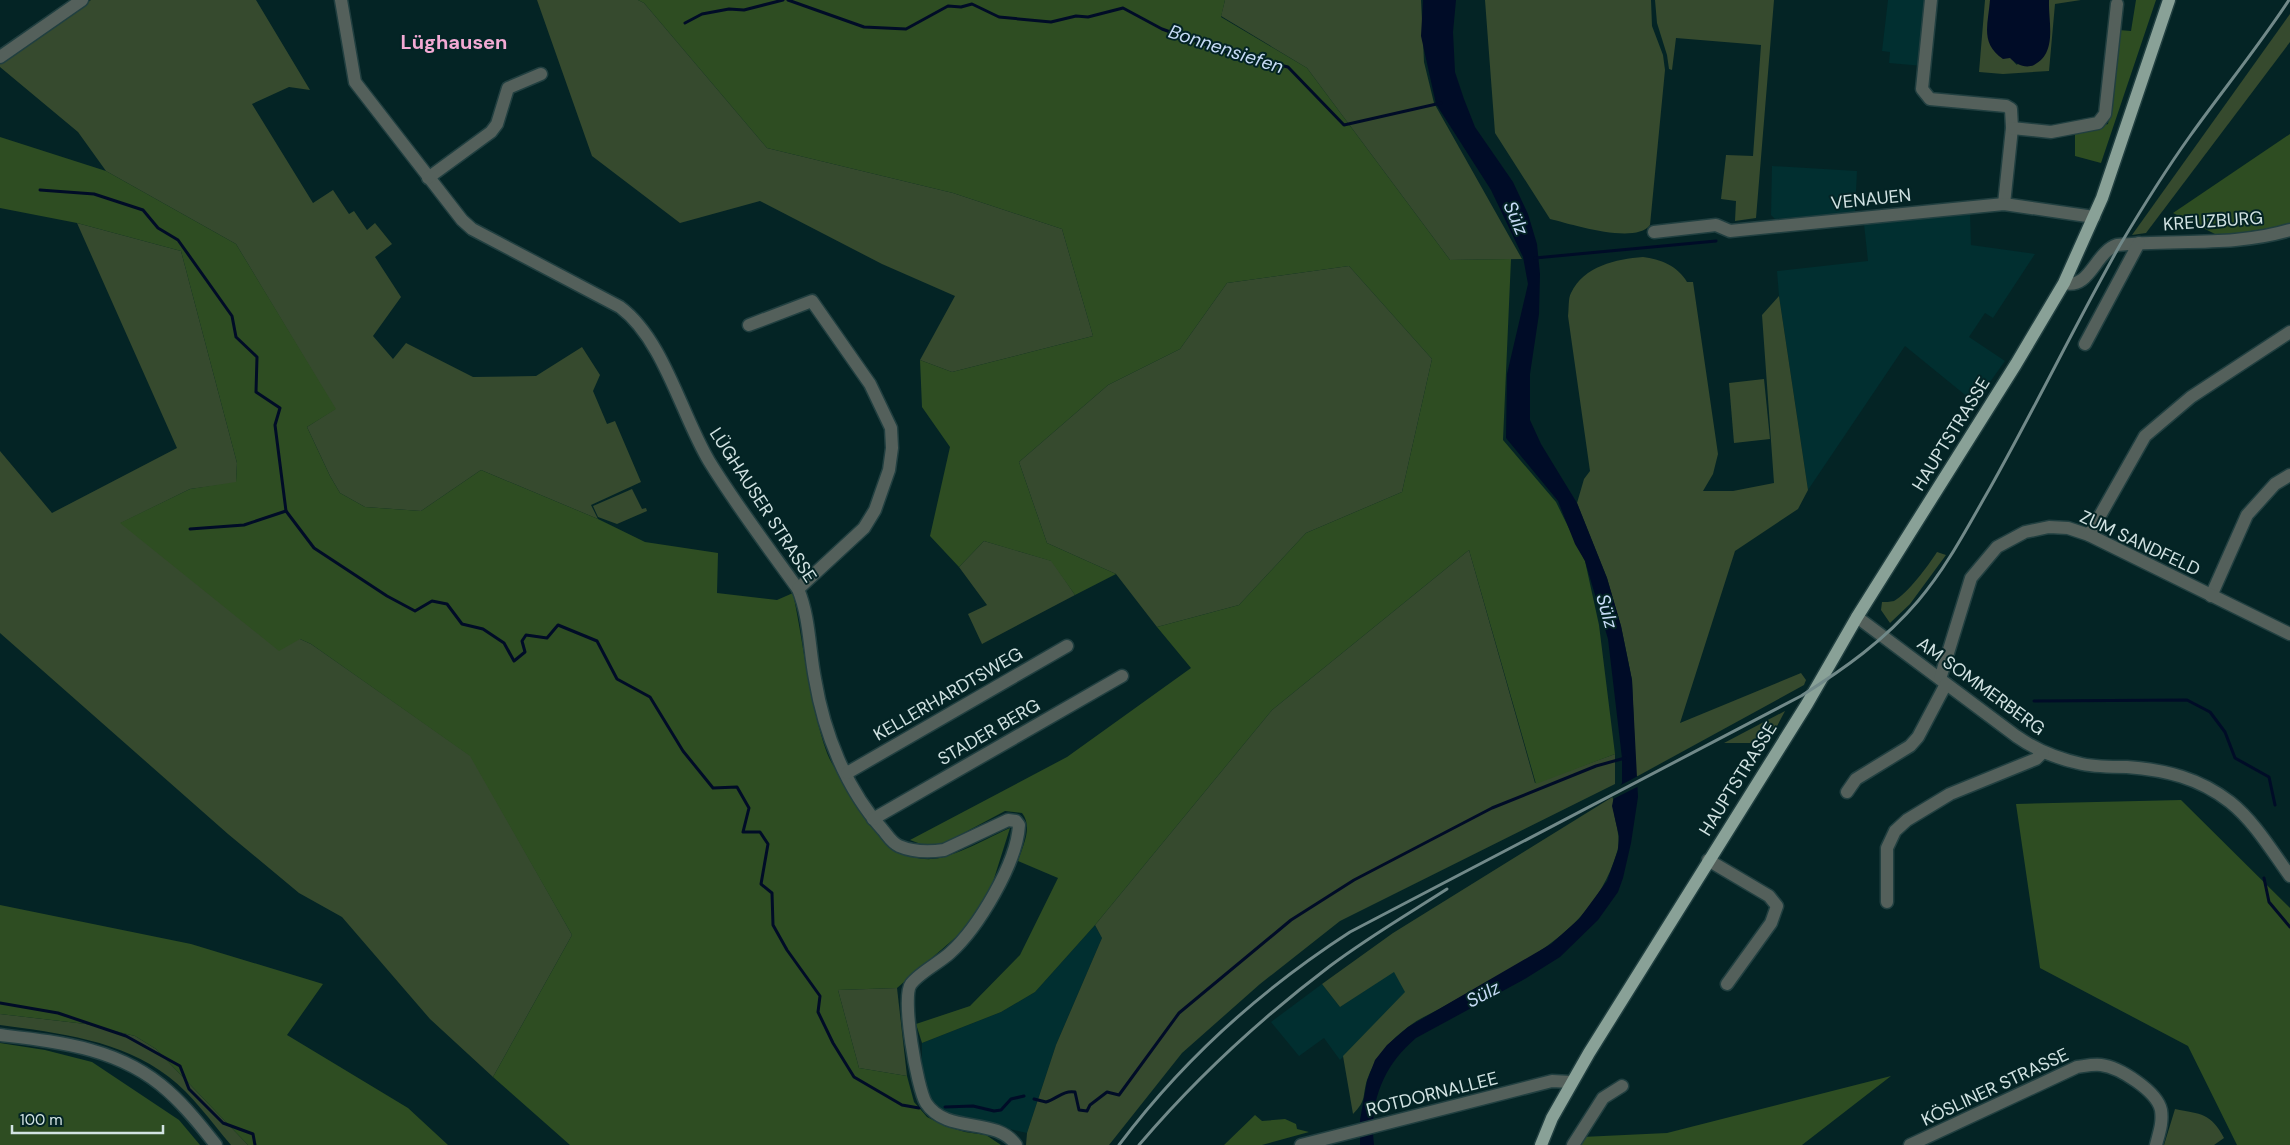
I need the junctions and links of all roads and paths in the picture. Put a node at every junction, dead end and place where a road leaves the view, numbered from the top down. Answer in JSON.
{"nodes":[{"id":1,"x":82,"y":0,"type":"edge"},
{"id":2,"x":341,"y":0,"type":"edge"},
{"id":3,"x":1931,"y":0,"type":"edge"},
{"id":4,"x":2169,"y":0,"type":"edge"},
{"id":5,"x":2117,"y":4,"type":"dead end"},
{"id":6,"x":0,"y":57,"type":"edge"},
{"id":7,"x":541,"y":74,"type":"dead end"},
{"id":8,"x":2012,"y":128,"type":"junction"},
{"id":9,"x":428,"y":178,"type":"junction"},
{"id":10,"x":2004,"y":204,"type":"junction"},
{"id":11,"x":2094,"y":217,"type":"junction"},
{"id":12,"x":2290,"y":230,"type":"edge"},
{"id":13,"x":1654,"y":232,"type":"dead end"},
{"id":14,"x":2139,"y":244,"type":"junction"},
{"id":15,"x":2064,"y":283,"type":"junction"},
{"id":16,"x":749,"y":325,"type":"dead end"},
{"id":17,"x":2290,"y":332,"type":"edge"},
{"id":18,"x":2085,"y":344,"type":"dead end"},
{"id":19,"x":2290,"y":476,"type":"edge"},
{"id":20,"x":2089,"y":535,"type":"junction"},
{"id":21,"x":798,"y":590,"type":"junction"},
{"id":22,"x":2211,"y":596,"type":"junction"},
{"id":23,"x":1857,"y":617,"type":"junction"},
{"id":24,"x":2290,"y":634,"type":"edge"},
{"id":25,"x":1067,"y":646,"type":"dead end"},
{"id":26,"x":1122,"y":676,"type":"dead end"},
{"id":27,"x":1943,"y":681,"type":"junction"},
{"id":28,"x":2043,"y":752,"type":"junction"},
{"id":29,"x":847,"y":773,"type":"junction"},
{"id":30,"x":1847,"y":792,"type":"dead end"},
{"id":31,"x":873,"y":819,"type":"junction"},
{"id":32,"x":1708,"y":860,"type":"junction"},
{"id":33,"x":2290,"y":876,"type":"edge"},
{"id":34,"x":1887,"y":902,"type":"dead end"},
{"id":35,"x":1728,"y":984,"type":"dead end"},
{"id":36,"x":0,"y":1035,"type":"edge"},
{"id":37,"x":1571,"y":1082,"type":"junction"},
{"id":38,"x":1622,"y":1086,"type":"dead end"},
{"id":39,"x":216,"y":1145,"type":"edge"},
{"id":40,"x":1016,"y":1145,"type":"edge"},
{"id":41,"x":1301,"y":1145,"type":"edge"},
{"id":42,"x":1541,"y":1145,"type":"edge"},
{"id":43,"x":1573,"y":1145,"type":"edge"},
{"id":44,"x":1910,"y":1145,"type":"edge"},
{"id":45,"x":2156,"y":1145,"type":"edge"}],
"edges":[{"from":1,"to":6,"type":"street"},
{"from":2,"to":9,"type":"street","name":"LÜGHAUSER STRASSE"},
{"from":3,"to":8,"type":"street"},
{"from":4,"to":11,"type":"main road","name":"HAUPTSTRASSE"},
{"from":5,"to":8,"type":"street"},
{"from":7,"to":9,"type":"street"},
{"from":8,"to":10,"type":"street"},
{"from":9,"to":21,"type":"street","name":"LÜGHAUSER STRASSE"},
{"from":10,"to":11,"type":"street","name":"VENAUEN"},
{"from":10,"to":13,"type":"street","name":"VENAUEN"},
{"from":11,"to":15,"type":"main road","name":"HAUPTSTRASSE"},
{"from":12,"to":14,"type":"street","name":"KREUZBURG"},
{"from":14,"to":15,"type":"street","name":"KREUZBURG"},
{"from":14,"to":18,"type":"street"},
{"from":15,"to":23,"type":"main road","name":"HAUPTSTRASSE"},
{"from":16,"to":21,"type":"street"},
{"from":17,"to":20,"type":"street"},
{"from":19,"to":22,"type":"street"},
{"from":20,"to":22,"type":"street","name":"ZUM SANDFELD"},
{"from":20,"to":27,"type":"street","name":"ZUM SANDFELD"},
{"from":21,"to":29,"type":"street","name":"LÜGHAUSER STRASSE"},
{"from":22,"to":24,"type":"street","name":"ZUM SANDFELD"},
{"from":23,"to":27,"type":"street","name":"AM SOMMERBERG"},
{"from":23,"to":32,"type":"main road","name":"HAUPTSTRASSE"},
{"from":25,"to":29,"type":"street","name":"KELLERHARDTSWEG"},
{"from":26,"to":31,"type":"street","name":"STADER BERG"},
{"from":27,"to":28,"type":"street","name":"AM SOMMERBERG"},
{"from":27,"to":30,"type":"street","name":"ZUM SANDFELD"},
{"from":28,"to":33,"type":"street","name":"AM SOMMERBERG"},
{"from":28,"to":34,"type":"street"},
{"from":29,"to":31,"type":"street","name":"LÜGHAUSER STRASSE"},
{"from":31,"to":40,"type":"street","name":"LÜGHAUSER STRASSE"},
{"from":32,"to":35,"type":"street","name":"HAUPTSTRASSE"},
{"from":32,"to":37,"type":"main road","name":"HAUPTSTRASSE"},
{"from":36,"to":39,"type":"street"},
{"from":37,"to":41,"type":"street","name":"ROTDORNALLEE"},
{"from":37,"to":42,"type":"main road","name":"HAUPTSTRASSE"},
{"from":38,"to":43,"type":"street"},
{"from":44,"to":45,"type":"street","name":"KÖSLINER STRASSE"}]}
